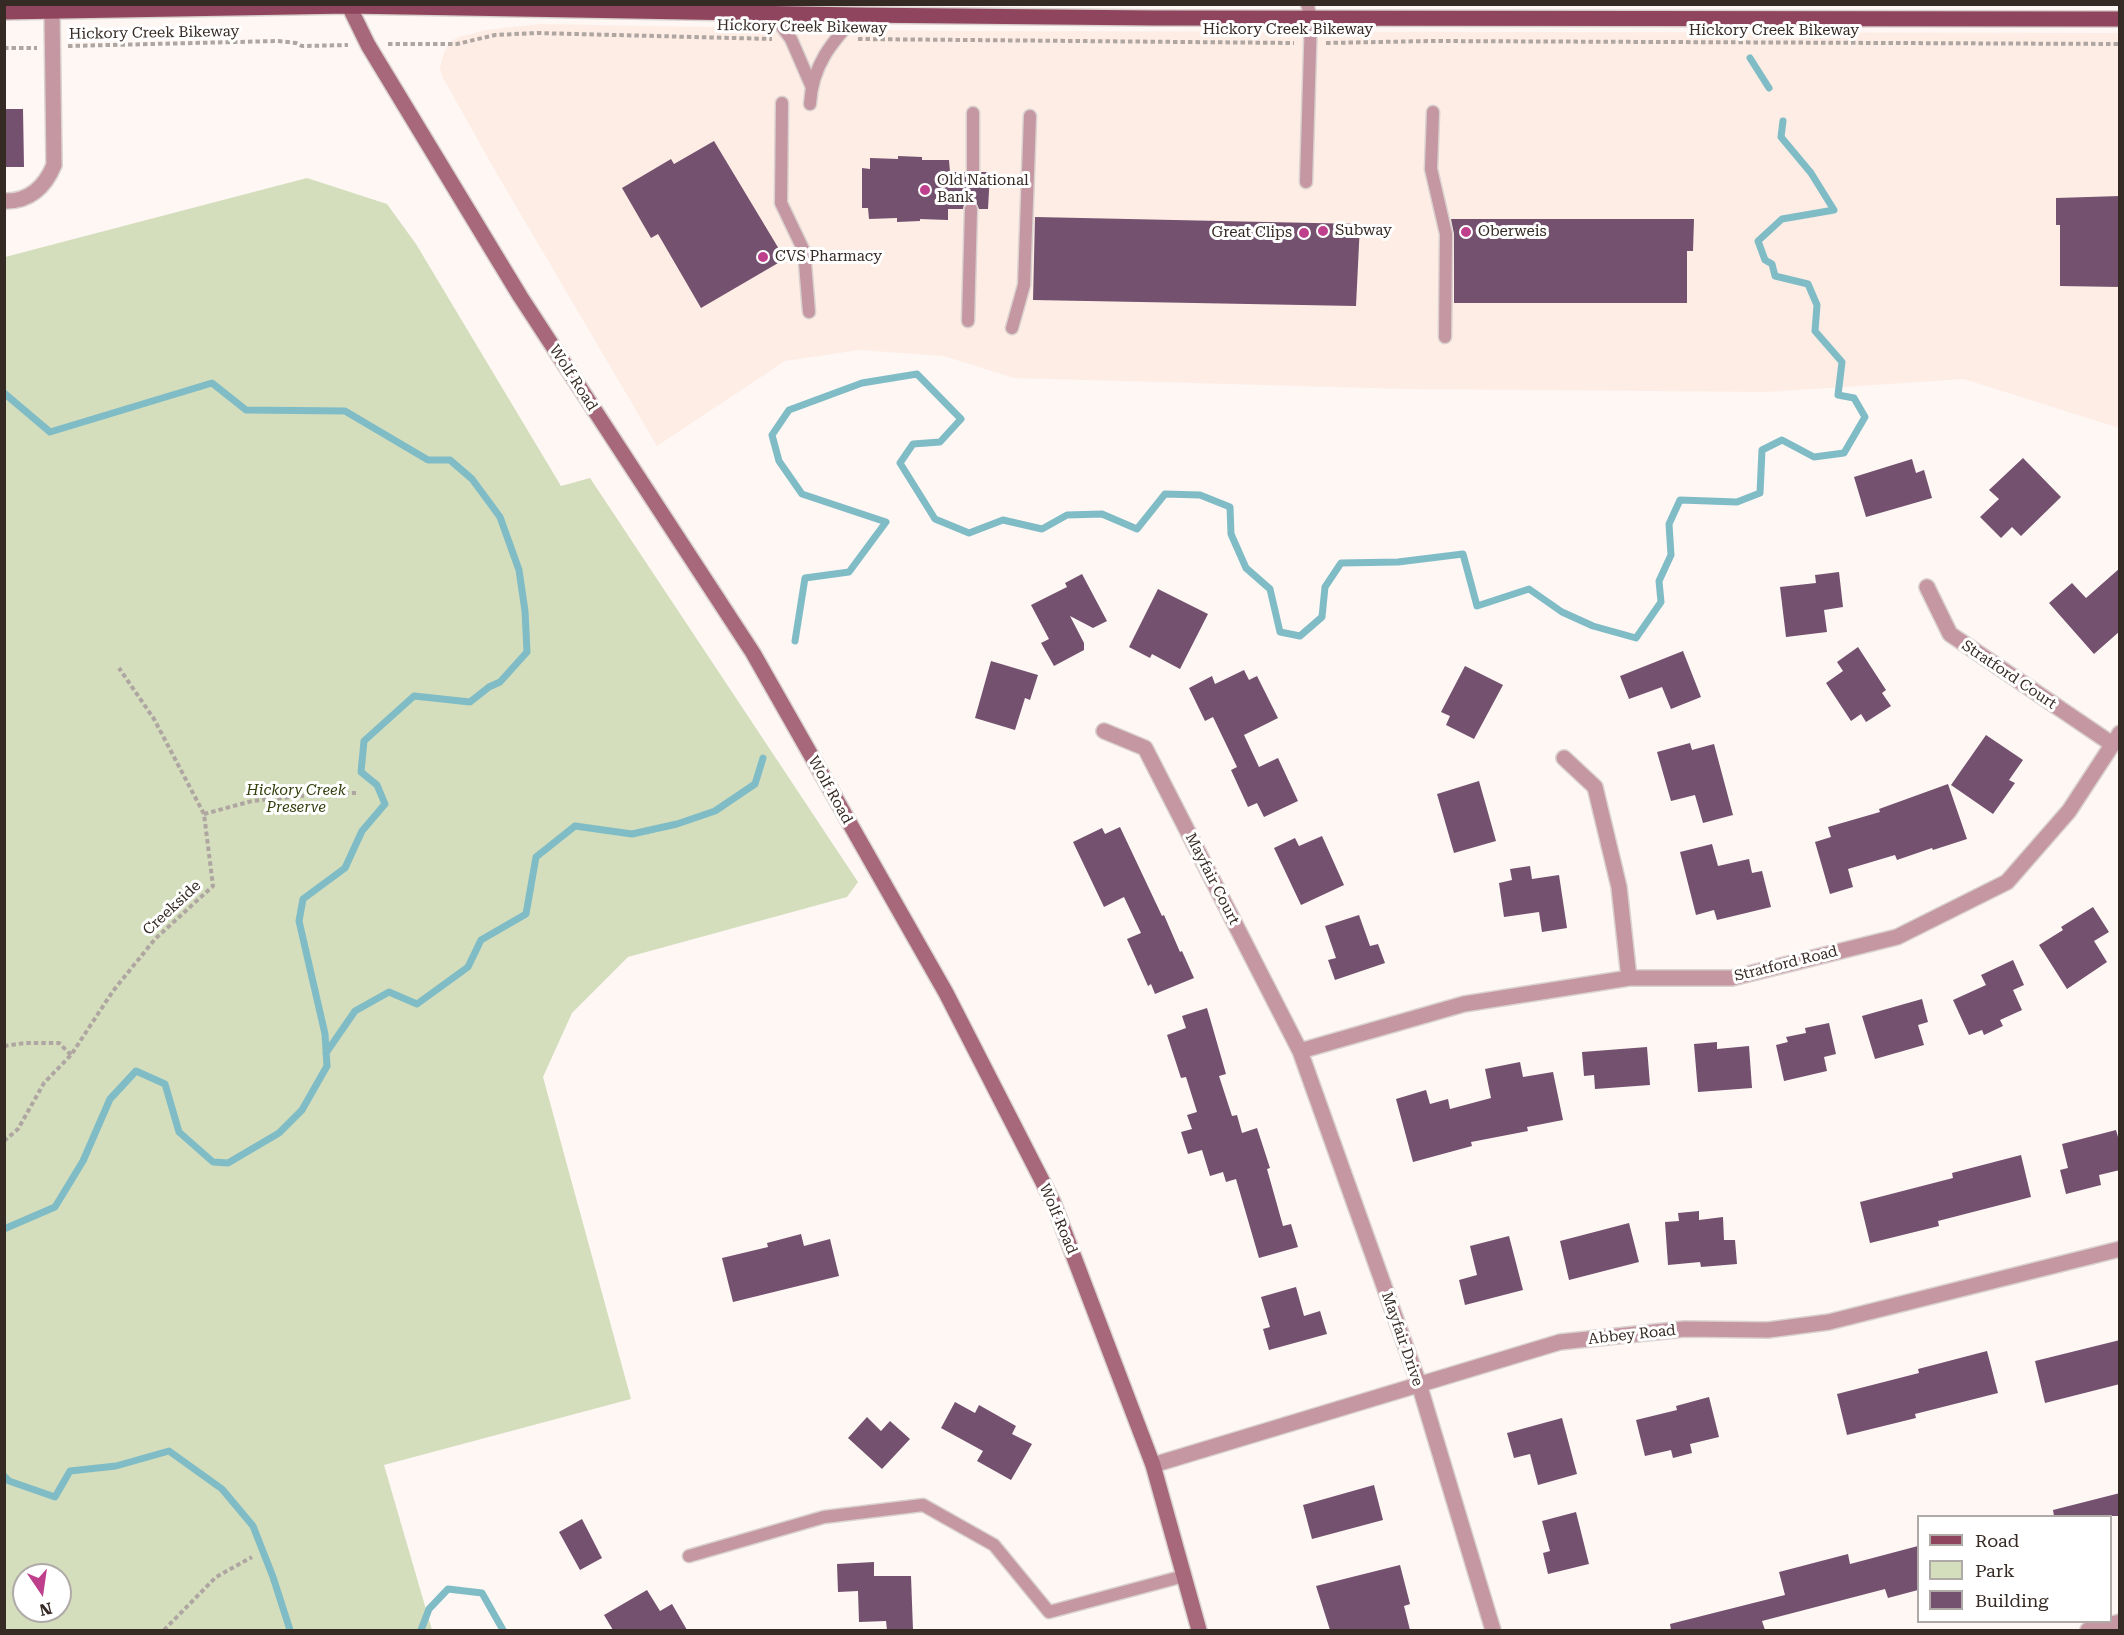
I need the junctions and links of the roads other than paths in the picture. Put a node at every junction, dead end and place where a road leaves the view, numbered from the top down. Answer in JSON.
{"nodes":[{"id":1,"x":349,"y":5,"type":"edge"},
{"id":2,"x":1312,"y":9,"type":"edge"},
{"id":3,"x":52,"y":11,"type":"junction"},
{"id":4,"x":4,"y":12,"type":"edge"},
{"id":5,"x":772,"y":14,"type":"junction"},
{"id":6,"x":857,"y":15,"type":"junction"},
{"id":7,"x":2120,"y":19,"type":"edge"},
{"id":8,"x":811,"y":85,"type":"junction"},
{"id":9,"x":782,"y":103,"type":"dead end"},
{"id":10,"x":810,"y":104,"type":"dead end"},
{"id":11,"x":1433,"y":112,"type":"dead end"},
{"id":12,"x":973,"y":113,"type":"dead end"},
{"id":13,"x":1030,"y":116,"type":"dead end"},
{"id":14,"x":973,"y":172,"type":"dead end"},
{"id":15,"x":1306,"y":182,"type":"dead end"},
{"id":16,"x":4,"y":201,"type":"edge"},
{"id":17,"x":971,"y":209,"type":"dead end"},
{"id":18,"x":809,"y":312,"type":"dead end"},
{"id":19,"x":968,"y":321,"type":"dead end"},
{"id":20,"x":1012,"y":328,"type":"dead end"},
{"id":21,"x":1445,"y":337,"type":"dead end"},
{"id":22,"x":1927,"y":587,"type":"dead end"},
{"id":23,"x":1104,"y":731,"type":"dead end"},
{"id":24,"x":2116,"y":739,"type":"edge"},
{"id":25,"x":1564,"y":758,"type":"dead end"},
{"id":26,"x":1629,"y":978,"type":"junction"},
{"id":27,"x":1300,"y":1051,"type":"junction"},
{"id":28,"x":2120,"y":1249,"type":"edge"},
{"id":29,"x":1419,"y":1384,"type":"junction"},
{"id":30,"x":1153,"y":1465,"type":"junction"},
{"id":31,"x":690,"y":1556,"type":"dead end"},
{"id":32,"x":1184,"y":1576,"type":"junction"},
{"id":33,"x":2120,"y":1623,"type":"edge"},
{"id":34,"x":1199,"y":1630,"type":"edge"},
{"id":35,"x":1493,"y":1630,"type":"edge"},
{"id":36,"x":2088,"y":1630,"type":"edge"}],
"edges":[{"from":1,"to":3,"type":"main road"},
{"from":1,"to":5,"type":"main road"},
{"from":1,"to":30,"type":"main road","name":"Wolf Road"},
{"from":2,"to":6,"type":"main road"},
{"from":2,"to":7,"type":"main road"},
{"from":2,"to":15,"type":"lane"},
{"from":3,"to":4,"type":"main road"},
{"from":3,"to":16,"type":"street"},
{"from":5,"to":6,"type":"main road"},
{"from":5,"to":8,"type":"lane"},
{"from":6,"to":8,"type":"lane"},
{"from":8,"to":10,"type":"lane"},
{"from":9,"to":18,"type":"lane"},
{"from":11,"to":21,"type":"lane"},
{"from":12,"to":14,"type":"lane"},
{"from":13,"to":20,"type":"lane"},
{"from":17,"to":19,"type":"lane"},
{"from":22,"to":24,"type":"street","name":"Stratford Court"},
{"from":23,"to":27,"type":"street","name":"Mayfair Court"},
{"from":24,"to":26,"type":"street","name":"Stratford Road"},
{"from":25,"to":26,"type":"street"},
{"from":26,"to":27,"type":"street","name":"Stratford Road"},
{"from":27,"to":29,"type":"street","name":"Mayfair Drive"},
{"from":28,"to":29,"type":"street","name":"Abbey Road"},
{"from":29,"to":30,"type":"street","name":"Abbey Road"},
{"from":29,"to":35,"type":"street","name":"Mayfair Drive"},
{"from":30,"to":32,"type":"main road","name":"Wolf Road"},
{"from":31,"to":32,"type":"lane"},
{"from":32,"to":34,"type":"main road","name":"Wolf Road"},
{"from":33,"to":36,"type":"street"}]}
